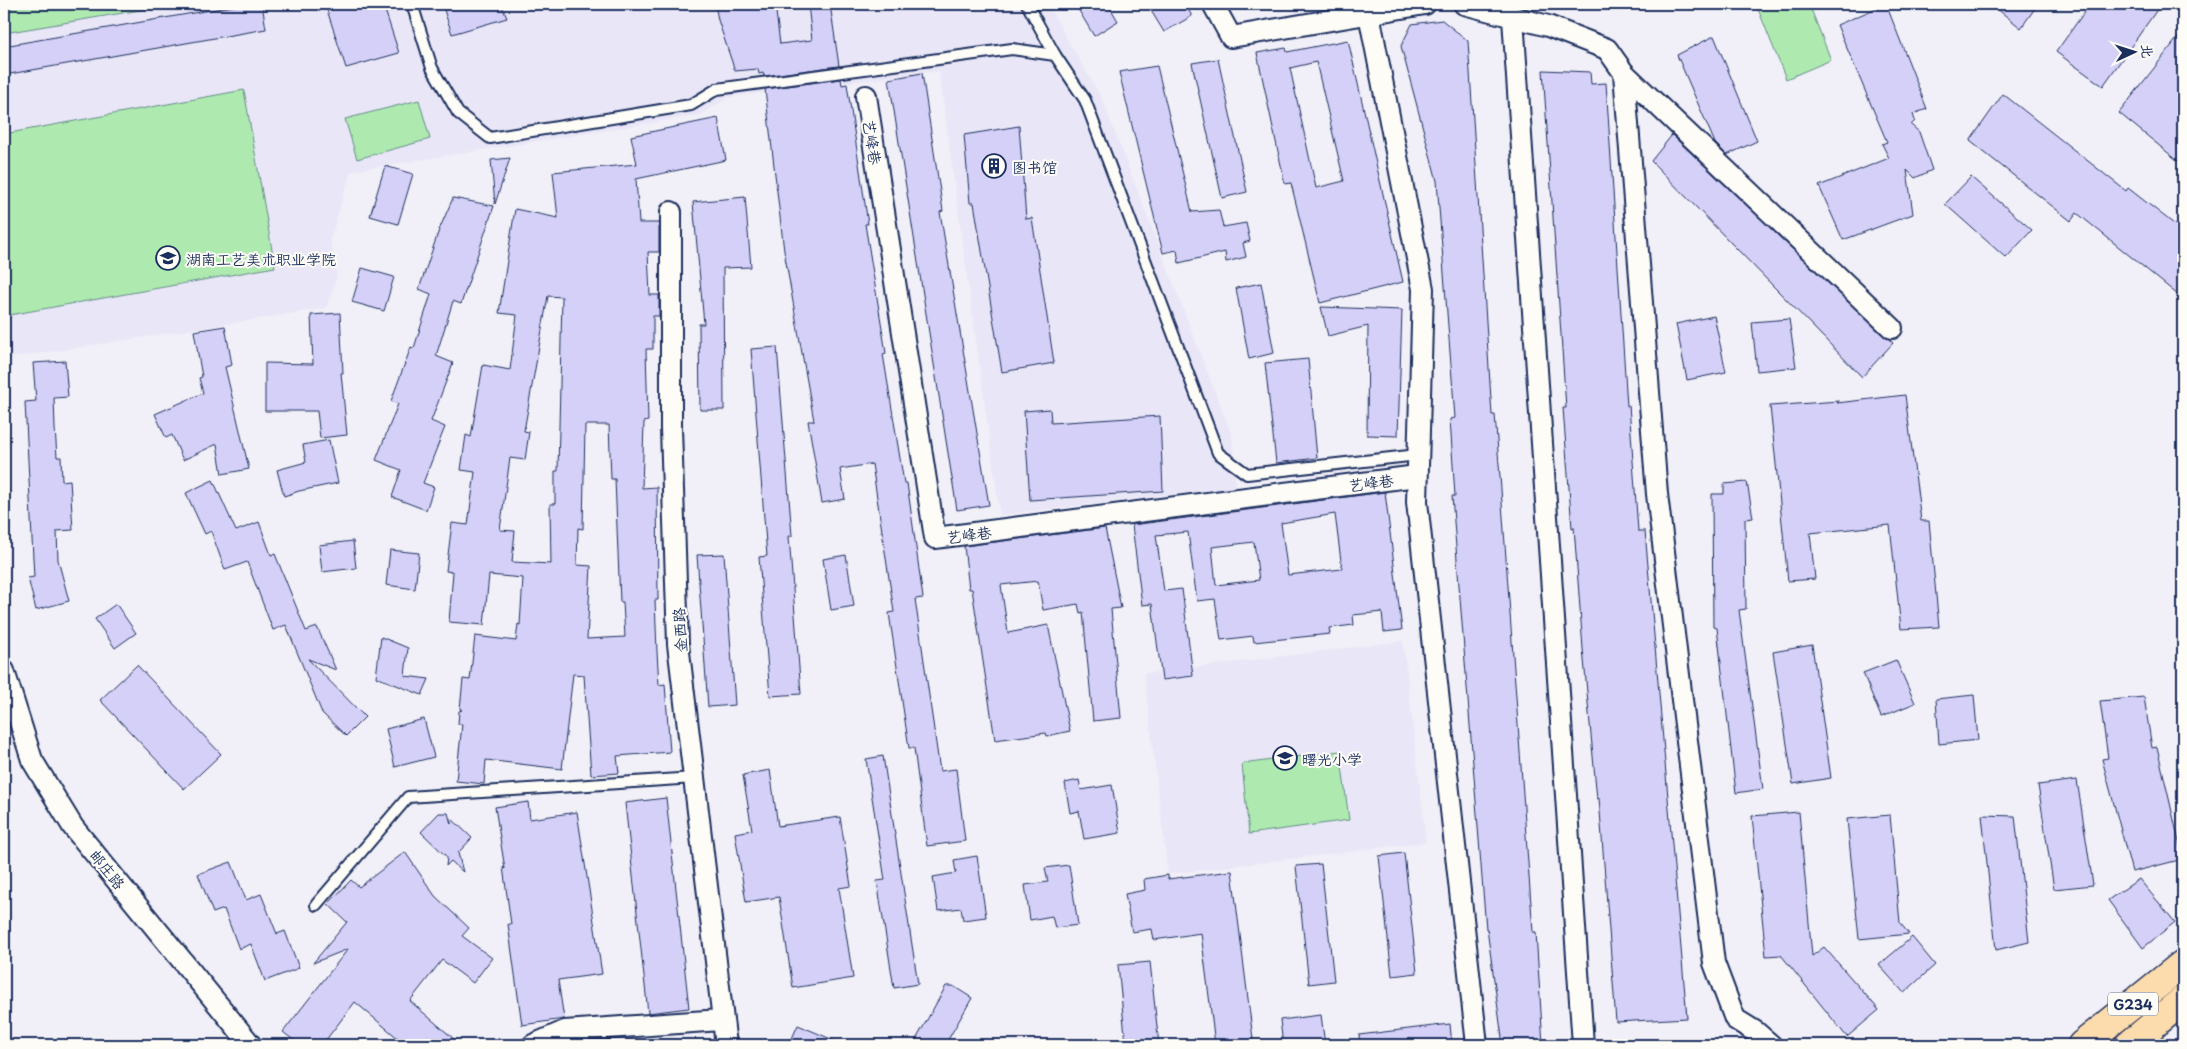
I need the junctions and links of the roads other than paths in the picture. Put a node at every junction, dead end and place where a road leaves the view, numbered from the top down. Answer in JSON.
{"nodes":[{"id":1,"x":412,"y":4,"type":"edge"},
{"id":2,"x":1027,"y":4,"type":"edge"},
{"id":3,"x":1213,"y":4,"type":"edge"},
{"id":4,"x":1424,"y":4,"type":"edge"},
{"id":5,"x":1464,"y":4,"type":"edge"},
{"id":6,"x":1369,"y":14,"type":"junction"},
{"id":7,"x":1513,"y":18,"type":"junction"},
{"id":8,"x":1055,"y":54,"type":"junction"},
{"id":9,"x":1624,"y":72,"type":"junction"},
{"id":10,"x":866,"y":96,"type":"dead end"},
{"id":11,"x":671,"y":212,"type":"dead end"},
{"id":12,"x":1892,"y":328,"type":"dead end"},
{"id":13,"x":1418,"y":455,"type":"junction"},
{"id":14,"x":1417,"y":476,"type":"junction"},
{"id":15,"x":4,"y":671,"type":"edge"},
{"id":16,"x":694,"y":778,"type":"junction"},
{"id":17,"x":316,"y":905,"type":"dead end"},
{"id":18,"x":2183,"y":964,"type":"edge"},
{"id":19,"x":2183,"y":1000,"type":"edge"},
{"id":20,"x":721,"y":1020,"type":"junction"},
{"id":21,"x":251,"y":1045,"type":"edge"},
{"id":22,"x":533,"y":1045,"type":"edge"},
{"id":23,"x":726,"y":1045,"type":"edge"},
{"id":24,"x":1477,"y":1045,"type":"edge"},
{"id":25,"x":1583,"y":1045,"type":"edge"},
{"id":26,"x":1771,"y":1045,"type":"edge"},
{"id":27,"x":2082,"y":1045,"type":"edge"},
{"id":28,"x":2129,"y":1045,"type":"edge"}],
"edges":[{"from":1,"to":8,"type":"lane"},
{"from":2,"to":8,"type":"lane"},
{"from":3,"to":6,"type":"street"},
{"from":4,"to":6,"type":"street"},
{"from":5,"to":7,"type":"street"},
{"from":6,"to":13,"type":"street"},
{"from":7,"to":9,"type":"street"},
{"from":7,"to":25,"type":"street"},
{"from":8,"to":13,"type":"lane"},
{"from":9,"to":12,"type":"street"},
{"from":9,"to":26,"type":"street"},
{"from":10,"to":14,"type":"street","name":"艺峰巷"},
{"from":11,"to":16,"type":"street","name":"金西路"},
{"from":13,"to":14,"type":"street"},
{"from":14,"to":24,"type":"street"},
{"from":15,"to":21,"type":"street","name":"邮庄路"},
{"from":16,"to":17,"type":"lane"},
{"from":16,"to":20,"type":"street","name":"金西路"},
{"from":18,"to":27,"type":"highway","number":"G234"},
{"from":19,"to":28,"type":"highway","number":"G234"},
{"from":20,"to":22,"type":"street"},
{"from":20,"to":23,"type":"street","name":"金西路"}]}
